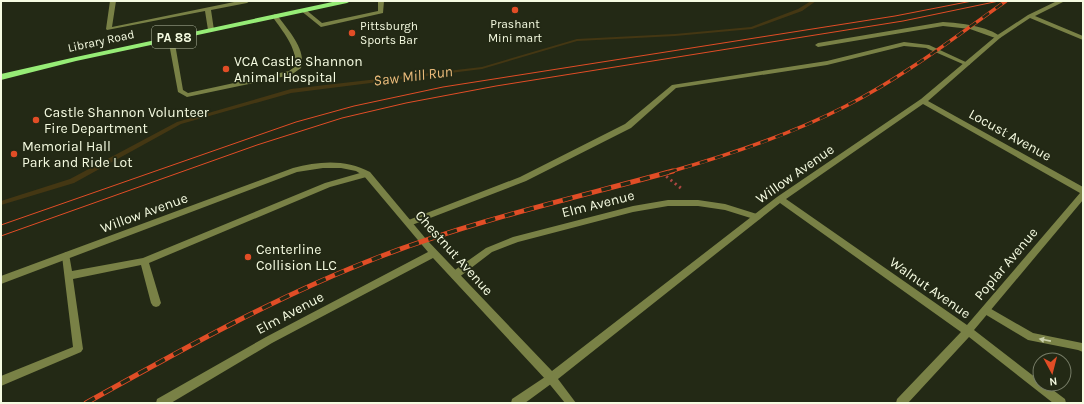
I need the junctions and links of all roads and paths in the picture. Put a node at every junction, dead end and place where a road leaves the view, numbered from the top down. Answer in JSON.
{"nodes":[{"id":1,"x":112,"y":1,"type":"edge"},
{"id":2,"x":247,"y":1,"type":"edge"},
{"id":3,"x":347,"y":1,"type":"edge"},
{"id":4,"x":381,"y":1,"type":"edge"},
{"id":5,"x":1062,"y":1,"type":"edge"},
{"id":6,"x":208,"y":9,"type":"junction"},
{"id":7,"x":303,"y":10,"type":"junction"},
{"id":8,"x":275,"y":16,"type":"junction"},
{"id":9,"x":1030,"y":16,"type":"junction"},
{"id":10,"x":211,"y":30,"type":"junction"},
{"id":11,"x":171,"y":38,"type":"junction"},
{"id":12,"x":998,"y":38,"type":"junction"},
{"id":13,"x":1083,"y":38,"type":"edge"},
{"id":14,"x":818,"y":45,"type":"dead end"},
{"id":15,"x":967,"y":64,"type":"junction"},
{"id":16,"x":1,"y":78,"type":"edge"},
{"id":17,"x":923,"y":101,"type":"junction"},
{"id":18,"x":296,"y":170,"type":"joint"},
{"id":19,"x":367,"y":174,"type":"junction"},
{"id":20,"x":1083,"y":191,"type":"edge"},
{"id":21,"x":1083,"y":195,"type":"edge"},
{"id":22,"x":780,"y":199,"type":"junction"},
{"id":23,"x":757,"y":217,"type":"junction"},
{"id":24,"x":410,"y":223,"type":"junction"},
{"id":25,"x":435,"y":253,"type":"junction"},
{"id":26,"x":66,"y":256,"type":"junction"},
{"id":27,"x":144,"y":261,"type":"junction"},
{"id":28,"x":68,"y":276,"type":"junction"},
{"id":29,"x":456,"y":276,"type":"junction"},
{"id":30,"x":1,"y":280,"type":"edge"},
{"id":31,"x":156,"y":303,"type":"dead end"},
{"id":32,"x":986,"y":310,"type":"junction"},
{"id":33,"x":968,"y":331,"type":"junction"},
{"id":34,"x":1083,"y":348,"type":"edge"},
{"id":35,"x":551,"y":378,"type":"junction"},
{"id":36,"x":1,"y":381,"type":"edge"},
{"id":37,"x":161,"y":403,"type":"edge"},
{"id":38,"x":516,"y":403,"type":"edge"},
{"id":39,"x":571,"y":403,"type":"edge"},
{"id":40,"x":901,"y":403,"type":"edge"},
{"id":41,"x":1061,"y":403,"type":"edge"}],
"edges":[{"from":1,"to":6,"type":"street"},
{"from":2,"to":6,"type":"street"},
{"from":3,"to":7,"type":"main road","name":"Library Road","number":"PA 88"},
{"from":4,"to":7,"type":"street"},
{"from":5,"to":9,"type":"street","name":"Willow Avenue"},
{"from":6,"to":10,"type":"street"},
{"from":7,"to":8,"type":"main road","name":"Library Road","number":"PA 88"},
{"from":8,"to":10,"type":"main road","name":"Library Road","number":"PA 88"},
{"from":8,"to":11,"type":"street"},
{"from":9,"to":12,"type":"street","name":"Willow Avenue"},
{"from":9,"to":13,"type":"street"},
{"from":10,"to":11,"type":"main road","name":"Library Road","number":"PA 88"},
{"from":11,"to":16,"type":"main road","name":"Library Road","number":"PA 88"},
{"from":12,"to":14,"type":"street"},
{"from":12,"to":15,"type":"street","name":"Willow Avenue"},
{"from":15,"to":17,"type":"street","name":"Willow Avenue"},
{"from":15,"to":24,"type":"street"},
{"from":17,"to":20,"type":"street","name":"Locust Avenue"},
{"from":17,"to":22,"type":"street","name":"Willow Avenue"},
{"from":18,"to":19,"type":"street","name":"Chestnut Avenue"},
{"from":18,"to":26,"type":"street","name":"Willow Avenue"},
{"from":19,"to":24,"type":"street","name":"Chestnut Avenue"},
{"from":19,"to":27,"type":"street"},
{"from":21,"to":32,"type":"street","name":"Poplar Avenue"},
{"from":22,"to":23,"type":"street","name":"Willow Avenue"},
{"from":22,"to":33,"type":"street","name":"Walnut Avenue"},
{"from":23,"to":29,"type":"street","name":"Elm Avenue"},
{"from":23,"to":35,"type":"street","name":"Willow Avenue"},
{"from":24,"to":25,"type":"street","name":"Chestnut Avenue"},
{"from":25,"to":29,"type":"street","name":"Chestnut Avenue"},
{"from":25,"to":37,"type":"street","name":"Elm Avenue"},
{"from":26,"to":28,"type":"street"},
{"from":26,"to":30,"type":"street","name":"Willow Avenue"},
{"from":27,"to":28,"type":"street"},
{"from":27,"to":31,"type":"street"},
{"from":28,"to":36,"type":"street"},
{"from":29,"to":35,"type":"street","name":"Chestnut Avenue"},
{"from":32,"to":33,"type":"street","name":"Poplar Avenue"},
{"from":34,"to":32,"type":"street","one_way":true},
{"from":33,"to":40,"type":"street","name":"Poplar Avenue"},
{"from":33,"to":41,"type":"street","name":"Walnut Avenue"},
{"from":35,"to":38,"type":"street","name":"Willow Avenue"},
{"from":35,"to":39,"type":"street","name":"Chestnut Avenue"}]}
